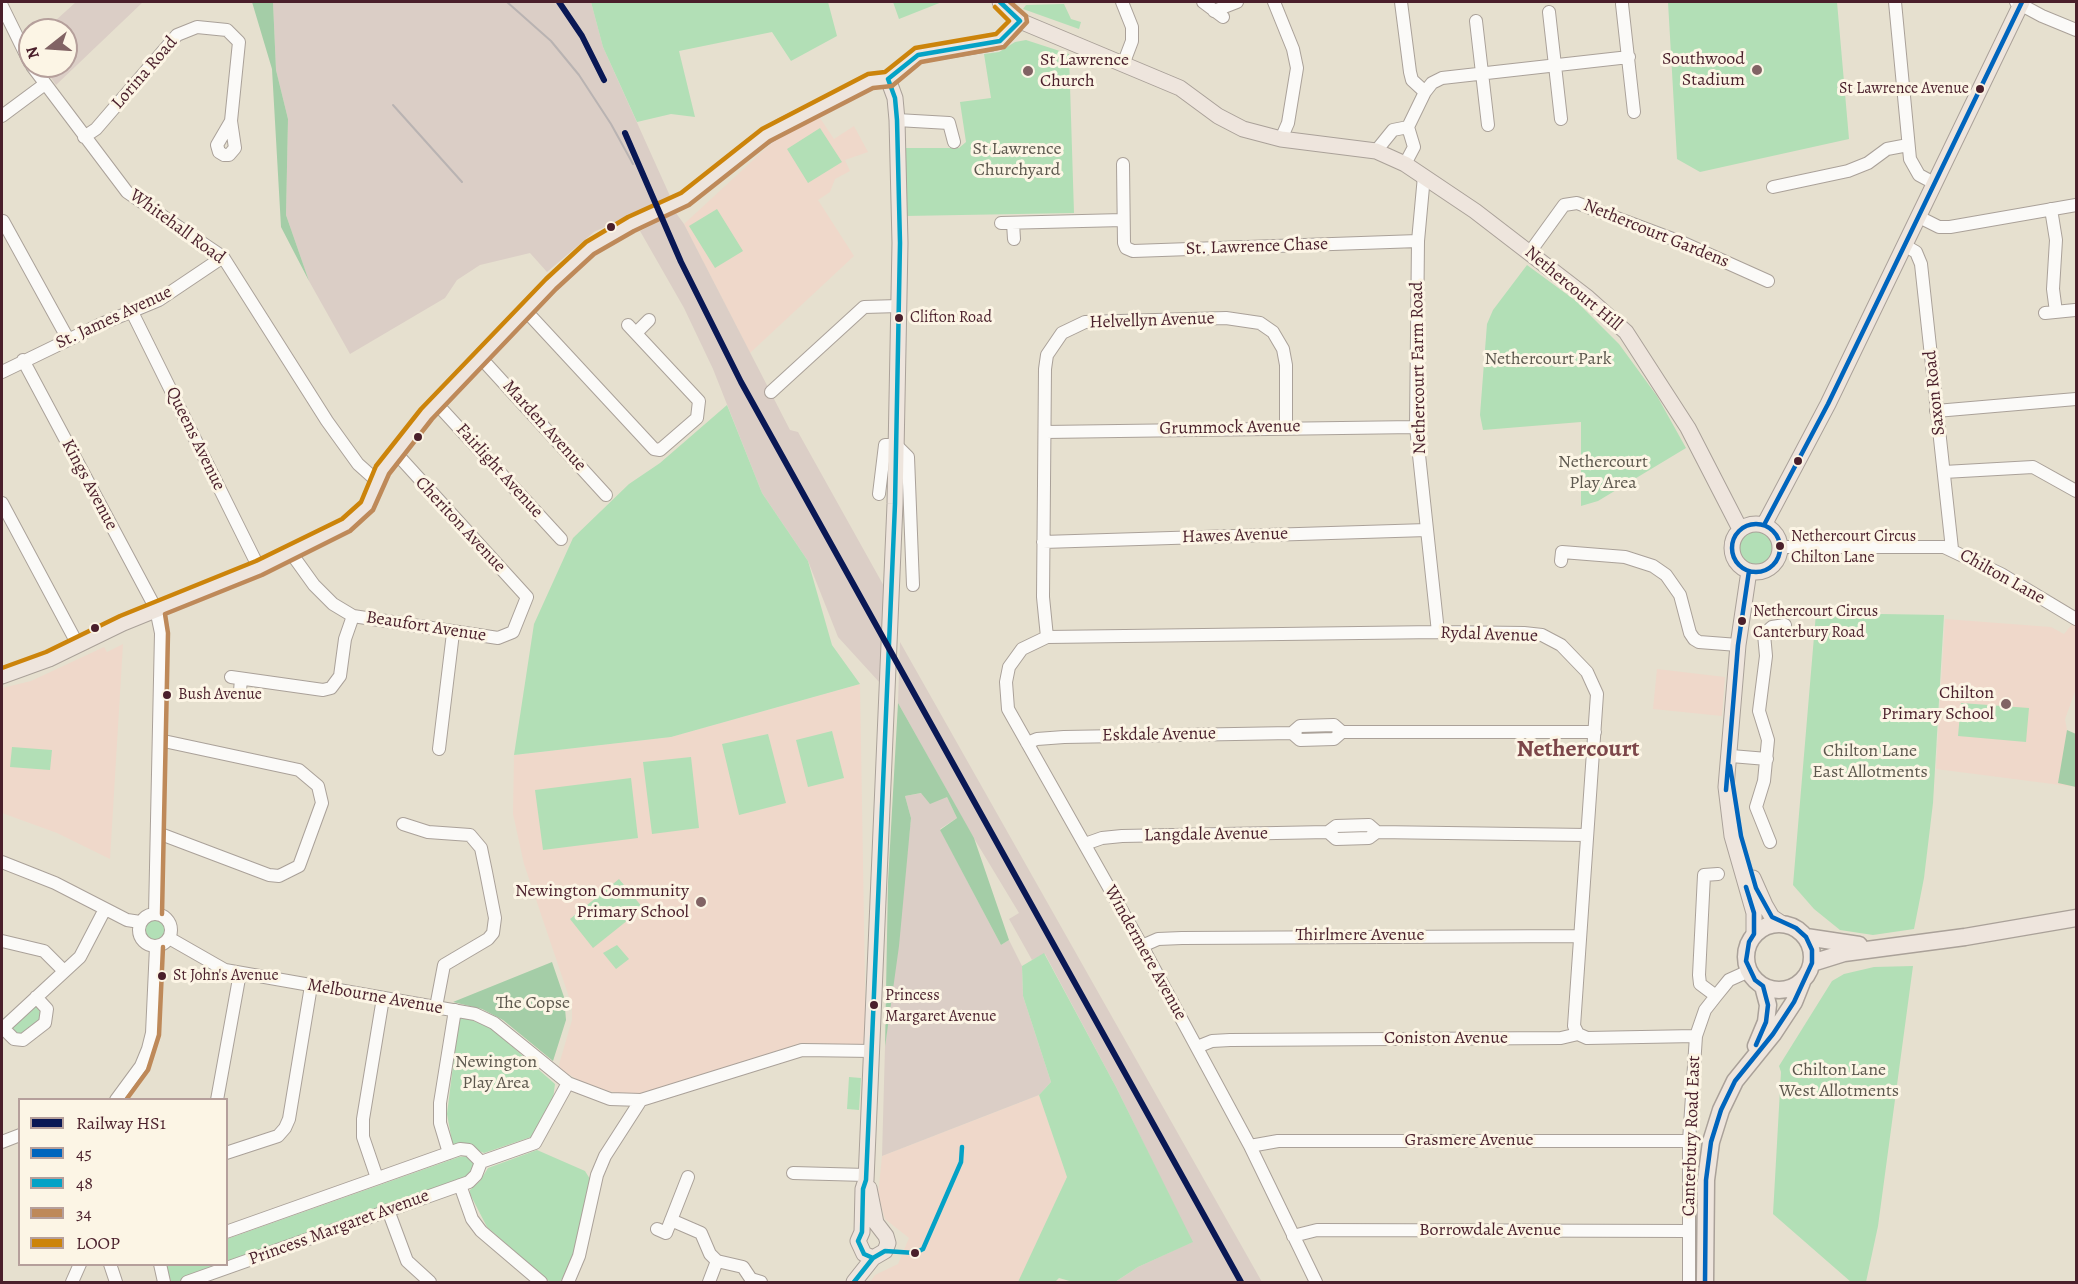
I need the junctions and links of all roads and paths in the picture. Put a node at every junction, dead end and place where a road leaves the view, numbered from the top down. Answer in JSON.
{"nodes":[{"id":1,"x":1000,"y":2,"type":"edge"},
{"id":2,"x":1122,"y":2,"type":"edge"},
{"id":3,"x":1203,"y":2,"type":"edge"},
{"id":4,"x":1237,"y":2,"type":"edge"},
{"id":5,"x":1274,"y":2,"type":"edge"},
{"id":6,"x":1401,"y":2,"type":"edge"},
{"id":7,"x":1894,"y":2,"type":"edge"},
{"id":8,"x":2019,"y":2,"type":"edge"},
{"id":9,"x":1622,"y":4,"type":"dead end"},
{"id":10,"x":2,"y":6,"type":"edge"},
{"id":11,"x":1549,"y":12,"type":"dead end"},
{"id":12,"x":1020,"y":21,"type":"junction"},
{"id":13,"x":1476,"y":21,"type":"dead end"},
{"id":14,"x":2076,"y":30,"type":"edge"},
{"id":15,"x":18,"y":38,"type":"edge"},
{"id":16,"x":1629,"y":57,"type":"junction"},
{"id":17,"x":1124,"y":62,"type":"junction"},
{"id":18,"x":1555,"y":66,"type":"junction"},
{"id":19,"x":1482,"y":74,"type":"junction"},
{"id":20,"x":41,"y":78,"type":"edge"},
{"id":21,"x":888,"y":79,"type":"junction"},
{"id":22,"x":45,"y":84,"type":"junction"},
{"id":23,"x":1425,"y":92,"type":"junction"},
{"id":24,"x":1634,"y":112,"type":"dead end"},
{"id":25,"x":2,"y":116,"type":"edge"},
{"id":26,"x":1561,"y":119,"type":"dead end"},
{"id":27,"x":897,"y":120,"type":"junction"},
{"id":28,"x":231,"y":121,"type":"dead end"},
{"id":29,"x":1488,"y":125,"type":"dead end"},
{"id":30,"x":1408,"y":128,"type":"junction"},
{"id":31,"x":84,"y":137,"type":"junction"},
{"id":32,"x":1281,"y":139,"type":"junction"},
{"id":33,"x":954,"y":142,"type":"dead end"},
{"id":34,"x":1908,"y":145,"type":"junction"},
{"id":35,"x":1376,"y":151,"type":"junction"},
{"id":36,"x":1405,"y":164,"type":"junction"},
{"id":37,"x":1127,"y":171,"type":"dead end"},
{"id":38,"x":1424,"y":176,"type":"junction"},
{"id":39,"x":1934,"y":183,"type":"junction"},
{"id":40,"x":1773,"y":187,"type":"dead end"},
{"id":41,"x":2076,"y":205,"type":"edge"},
{"id":42,"x":2051,"y":209,"type":"junction"},
{"id":43,"x":1919,"y":217,"type":"junction"},
{"id":44,"x":1123,"y":220,"type":"junction"},
{"id":45,"x":3,"y":221,"type":"dead end"},
{"id":46,"x":1014,"y":239,"type":"dead end"},
{"id":47,"x":1418,"y":241,"type":"junction"},
{"id":48,"x":1904,"y":245,"type":"junction"},
{"id":49,"x":1530,"y":252,"type":"junction"},
{"id":50,"x":223,"y":257,"type":"junction"},
{"id":51,"x":1768,"y":281,"type":"dead end"},
{"id":52,"x":899,"y":306,"type":"junction"},
{"id":53,"x":131,"y":310,"type":"junction"},
{"id":54,"x":2075,"y":310,"type":"dead end"},
{"id":55,"x":526,"y":311,"type":"junction"},
{"id":56,"x":649,"y":320,"type":"dead end"},
{"id":57,"x":68,"y":339,"type":"junction"},
{"id":58,"x":480,"y":357,"type":"junction"},
{"id":59,"x":23,"y":360,"type":"junction"},
{"id":60,"x":2,"y":372,"type":"edge"},
{"id":61,"x":771,"y":392,"type":"dead end"},
{"id":62,"x":2076,"y":399,"type":"edge"},
{"id":63,"x":436,"y":403,"type":"junction"},
{"id":64,"x":1936,"y":411,"type":"junction"},
{"id":65,"x":1286,"y":427,"type":"junction"},
{"id":66,"x":1416,"y":427,"type":"junction"},
{"id":67,"x":1045,"y":432,"type":"junction"},
{"id":68,"x":896,"y":445,"type":"junction"},
{"id":69,"x":395,"y":452,"type":"junction"},
{"id":70,"x":1944,"y":472,"type":"junction"},
{"id":71,"x":377,"y":481,"type":"junction"},
{"id":72,"x":2075,"y":488,"type":"edge"},
{"id":73,"x":879,"y":494,"type":"dead end"},
{"id":74,"x":606,"y":495,"type":"dead end"},
{"id":75,"x":2,"y":503,"type":"edge"},
{"id":76,"x":1764,"y":525,"type":"junction"},
{"id":77,"x":1427,"y":530,"type":"junction"},
{"id":78,"x":1740,"y":530,"type":"junction"},
{"id":79,"x":561,"y":539,"type":"dead end"},
{"id":80,"x":1043,"y":542,"type":"junction"},
{"id":81,"x":1780,"y":547,"type":"junction"},
{"id":82,"x":1952,"y":549,"type":"junction"},
{"id":83,"x":291,"y":553,"type":"junction"},
{"id":84,"x":1561,"y":561,"type":"dead end"},
{"id":85,"x":259,"y":568,"type":"junction"},
{"id":86,"x":1749,"y":571,"type":"junction"},
{"id":87,"x":913,"y":585,"type":"dead end"},
{"id":88,"x":527,"y":597,"type":"joint"},
{"id":89,"x":156,"y":609,"type":"junction"},
{"id":90,"x":353,"y":616,"type":"junction"},
{"id":91,"x":2076,"y":619,"type":"edge"},
{"id":92,"x":1785,"y":625,"type":"dead end"},
{"id":93,"x":1438,"y":632,"type":"junction"},
{"id":94,"x":453,"y":633,"type":"junction"},
{"id":95,"x":1047,"y":637,"type":"junction"},
{"id":96,"x":78,"y":645,"type":"junction"},
{"id":97,"x":1738,"y":645,"type":"junction"},
{"id":98,"x":2,"y":676,"type":"edge"},
{"id":99,"x":237,"y":682,"type":"dead end"},
{"id":100,"x":1595,"y":732,"type":"junction"},
{"id":101,"x":159,"y":740,"type":"junction"},
{"id":102,"x":1027,"y":743,"type":"junction"},
{"id":103,"x":439,"y":748,"type":"dead end"},
{"id":104,"x":1767,"y":759,"type":"junction"},
{"id":105,"x":1730,"y":761,"type":"junction"},
{"id":106,"x":403,"y":824,"type":"dead end"},
{"id":107,"x":158,"y":832,"type":"junction"},
{"id":108,"x":1587,"y":834,"type":"junction"},
{"id":109,"x":1770,"y":842,"type":"dead end"},
{"id":110,"x":1085,"y":844,"type":"junction"},
{"id":111,"x":2,"y":862,"type":"edge"},
{"id":112,"x":1718,"y":874,"type":"dead end"},
{"id":113,"x":105,"y":909,"type":"junction"},
{"id":114,"x":155,"y":914,"type":"junction"},
{"id":115,"x":2076,"y":918,"type":"edge"},
{"id":116,"x":140,"y":922,"type":"junction"},
{"id":117,"x":1781,"y":923,"type":"junction"},
{"id":118,"x":1754,"y":934,"type":"junction"},
{"id":119,"x":1580,"y":936,"type":"junction"},
{"id":120,"x":1806,"y":937,"type":"junction"},
{"id":121,"x":169,"y":938,"type":"junction"},
{"id":122,"x":2,"y":941,"type":"edge"},
{"id":123,"x":1142,"y":946,"type":"junction"},
{"id":124,"x":1883,"y":946,"type":"junction"},
{"id":125,"x":156,"y":947,"type":"junction"},
{"id":126,"x":1812,"y":963,"type":"junction"},
{"id":127,"x":64,"y":971,"type":"junction"},
{"id":128,"x":1749,"y":971,"type":"junction"},
{"id":129,"x":240,"y":973,"type":"junction"},
{"id":130,"x":1802,"y":982,"type":"junction"},
{"id":131,"x":311,"y":986,"type":"junction"},
{"id":132,"x":1763,"y":986,"type":"junction"},
{"id":133,"x":1716,"y":996,"type":"junction"},
{"id":134,"x":36,"y":997,"type":"junction"},
{"id":135,"x":383,"y":998,"type":"junction"},
{"id":136,"x":436,"y":1007,"type":"junction"},
{"id":137,"x":455,"y":1010,"type":"junction"},
{"id":138,"x":2,"y":1028,"type":"edge"},
{"id":139,"x":1578,"y":1034,"type":"junction"},
{"id":140,"x":1696,"y":1036,"type":"junction"},
{"id":141,"x":1197,"y":1047,"type":"junction"},
{"id":142,"x":873,"y":1052,"type":"junction"},
{"id":143,"x":1748,"y":1063,"type":"junction"},
{"id":144,"x":568,"y":1083,"type":"junction"},
{"id":145,"x":117,"y":1098,"type":"edge"},
{"id":146,"x":217,"y":1098,"type":"edge"},
{"id":147,"x":641,"y":1100,"type":"junction"},
{"id":148,"x":18,"y":1136,"type":"edge"},
{"id":149,"x":1689,"y":1141,"type":"junction"},
{"id":150,"x":2,"y":1142,"type":"edge"},
{"id":151,"x":1250,"y":1146,"type":"junction"},
{"id":152,"x":228,"y":1152,"type":"edge"},
{"id":153,"x":449,"y":1153,"type":"junction"},
{"id":154,"x":481,"y":1162,"type":"junction"},
{"id":155,"x":793,"y":1173,"type":"dead end"},
{"id":156,"x":688,"y":1177,"type":"dead end"},
{"id":157,"x":866,"y":1177,"type":"junction"},
{"id":158,"x":378,"y":1178,"type":"junction"},
{"id":159,"x":460,"y":1185,"type":"junction"},
{"id":160,"x":388,"y":1210,"type":"junction"},
{"id":161,"x":671,"y":1220,"type":"junction"},
{"id":162,"x":657,"y":1229,"type":"dead end"},
{"id":163,"x":879,"y":1229,"type":"junction"},
{"id":164,"x":228,"y":1231,"type":"edge"},
{"id":165,"x":1689,"y":1231,"type":"junction"},
{"id":166,"x":862,"y":1232,"type":"junction"},
{"id":167,"x":1293,"y":1236,"type":"junction"},
{"id":168,"x":867,"y":1254,"type":"junction"},
{"id":169,"x":717,"y":1261,"type":"junction"},
{"id":170,"x":79,"y":1266,"type":"edge"},
{"id":171,"x":111,"y":1266,"type":"edge"},
{"id":172,"x":160,"y":1266,"type":"edge"},
{"id":173,"x":72,"y":1282,"type":"edge"},
{"id":174,"x":116,"y":1282,"type":"edge"},
{"id":175,"x":164,"y":1282,"type":"edge"},
{"id":176,"x":187,"y":1282,"type":"edge"},
{"id":177,"x":429,"y":1282,"type":"edge"},
{"id":178,"x":541,"y":1282,"type":"edge"},
{"id":179,"x":568,"y":1282,"type":"edge"},
{"id":180,"x":709,"y":1282,"type":"edge"},
{"id":181,"x":761,"y":1282,"type":"edge"},
{"id":182,"x":843,"y":1282,"type":"edge"},
{"id":183,"x":854,"y":1282,"type":"edge"},
{"id":184,"x":1316,"y":1282,"type":"edge"},
{"id":185,"x":1689,"y":1282,"type":"edge"},
{"id":186,"x":1705,"y":1282,"type":"edge"}],
"edges":[{"from":1,"to":12,"type":"main road"},
{"from":2,"to":17,"type":"street"},
{"from":3,"to":4,"type":"street"},
{"from":5,"to":32,"type":"street"},
{"from":6,"to":23,"type":"street"},
{"from":7,"to":34,"type":"street"},
{"from":8,"to":14,"type":"street"},
{"from":8,"to":39,"type":"main road"},
{"from":9,"to":16,"type":"street"},
{"from":10,"to":15,"type":"street","name":"Whitehall Road"},
{"from":11,"to":18,"type":"street"},
{"from":12,"to":17,"type":"main road","name":"Nethercourt Hill"},
{"from":12,"to":21,"type":"main road"},
{"from":13,"to":19,"type":"street"},
{"from":16,"to":18,"type":"street"},
{"from":16,"to":24,"type":"street"},
{"from":17,"to":32,"type":"main road","name":"Nethercourt Hill"},
{"from":18,"to":19,"type":"street"},
{"from":18,"to":26,"type":"street"},
{"from":19,"to":23,"type":"street"},
{"from":19,"to":29,"type":"street"},
{"from":20,"to":22,"type":"street","name":"Whitehall Road"},
{"from":21,"to":27,"type":"main road"},
{"from":21,"to":55,"type":"main road"},
{"from":22,"to":25,"type":"street"},
{"from":22,"to":31,"type":"street","name":"Whitehall Road"},
{"from":23,"to":30,"type":"street"},
{"from":27,"to":33,"type":"street"},
{"from":27,"to":52,"type":"main road"},
{"from":28,"to":31,"type":"street","name":"Lorina Road"},
{"from":30,"to":35,"type":"street"},
{"from":30,"to":36,"type":"street"},
{"from":31,"to":50,"type":"street","name":"Whitehall Road"},
{"from":32,"to":35,"type":"main road","name":"Nethercourt Hill"},
{"from":34,"to":39,"type":"street"},
{"from":34,"to":40,"type":"street"},
{"from":35,"to":36,"type":"main road","name":"Nethercourt Hill"},
{"from":36,"to":38,"type":"main road","name":"Nethercourt Hill"},
{"from":37,"to":44,"type":"street","name":"St. Lawrence Chase"},
{"from":38,"to":47,"type":"street","name":"Nethercourt Farm Road"},
{"from":38,"to":49,"type":"main road","name":"Nethercourt Hill"},
{"from":39,"to":43,"type":"main road"},
{"from":41,"to":42,"type":"street"},
{"from":42,"to":43,"type":"street"},
{"from":42,"to":54,"type":"street"},
{"from":43,"to":48,"type":"main road"},
{"from":44,"to":46,"type":"street"},
{"from":44,"to":47,"type":"street","name":"St. Lawrence Chase"},
{"from":45,"to":57,"type":"street"},
{"from":47,"to":66,"type":"street","name":"Nethercourt Farm Road"},
{"from":48,"to":64,"type":"street","name":"Saxon Road"},
{"from":48,"to":76,"type":"main road"},
{"from":49,"to":51,"type":"street","name":"Nethercourt Gardens"},
{"from":49,"to":78,"type":"main road","name":"Nethercourt Hill"},
{"from":50,"to":53,"type":"street","name":"St. James Avenue"},
{"from":50,"to":71,"type":"street","name":"Whitehall Road"},
{"from":52,"to":61,"type":"street"},
{"from":52,"to":68,"type":"main road"},
{"from":53,"to":57,"type":"street","name":"St. James Avenue"},
{"from":53,"to":85,"type":"street","name":"Queens Avenue"},
{"from":55,"to":56,"type":"street"},
{"from":55,"to":58,"type":"main road"},
{"from":57,"to":59,"type":"street","name":"St. James Avenue"},
{"from":58,"to":63,"type":"main road"},
{"from":58,"to":74,"type":"street","name":"Marden Avenue"},
{"from":59,"to":60,"type":"street","name":"St. James Avenue"},
{"from":59,"to":89,"type":"street","name":"Kings Avenue"},
{"from":62,"to":64,"type":"street"},
{"from":63,"to":69,"type":"main road"},
{"from":63,"to":79,"type":"street","name":"Fairlight Avenue"},
{"from":64,"to":70,"type":"street","name":"Saxon Road"},
{"from":65,"to":66,"type":"street","name":"Grummock Avenue"},
{"from":65,"to":67,"type":"street","name":"Grummock Avenue"},
{"from":65,"to":67,"type":"street","name":"Helvellyn Avenue"},
{"from":66,"to":77,"type":"street","name":"Nethercourt Farm Road"},
{"from":67,"to":80,"type":"street","name":"Helvellyn Avenue"},
{"from":68,"to":73,"type":"street"},
{"from":68,"to":87,"type":"street"},
{"from":68,"to":142,"type":"main road"},
{"from":69,"to":71,"type":"main road"},
{"from":69,"to":88,"type":"street","name":"Cheriton Avenue"},
{"from":70,"to":72,"type":"street"},
{"from":70,"to":82,"type":"street","name":"Saxon Road"},
{"from":71,"to":83,"type":"main road"},
{"from":75,"to":96,"type":"street"},
{"from":76,"to":78,"type":"main road"},
{"from":76,"to":81,"type":"main road"},
{"from":77,"to":80,"type":"street","name":"Hawes Avenue"},
{"from":77,"to":93,"type":"street","name":"Nethercourt Farm Road"},
{"from":78,"to":86,"type":"main road"},
{"from":80,"to":95,"type":"street","name":"Helvellyn Avenue"},
{"from":81,"to":82,"type":"street","name":"Chilton Lane"},
{"from":81,"to":86,"type":"main road"},
{"from":82,"to":91,"type":"street","name":"Chilton Lane"},
{"from":83,"to":85,"type":"main road"},
{"from":83,"to":90,"type":"street","name":"Beaufort Avenue"},
{"from":84,"to":97,"type":"street"},
{"from":85,"to":89,"type":"main road"},
{"from":86,"to":97,"type":"main road"},
{"from":88,"to":94,"type":"street","name":"Beaufort Avenue"},
{"from":89,"to":96,"type":"main road"},
{"from":89,"to":101,"type":"street"},
{"from":90,"to":94,"type":"street","name":"Beaufort Avenue"},
{"from":90,"to":99,"type":"street"},
{"from":92,"to":104,"type":"street"},
{"from":93,"to":95,"type":"street","name":"Rydal Avenue"},
{"from":93,"to":100,"type":"street","name":"Rydal Avenue"},
{"from":94,"to":103,"type":"street"},
{"from":95,"to":102,"type":"street","name":"Windermere Avenue"},
{"from":96,"to":98,"type":"main road"},
{"from":97,"to":105,"type":"main road"},
{"from":100,"to":102,"type":"street","name":"Eskdale Avenue"},
{"from":100,"to":108,"type":"street","name":"Rydal Avenue"},
{"from":101,"to":107,"type":"street"},
{"from":101,"to":107,"type":"street"},
{"from":102,"to":110,"type":"street","name":"Windermere Avenue"},
{"from":104,"to":105,"type":"street"},
{"from":104,"to":109,"type":"street"},
{"from":105,"to":117,"type":"main road"},
{"from":105,"to":118,"type":"main road"},
{"from":106,"to":136,"type":"street"},
{"from":107,"to":114,"type":"street"},
{"from":108,"to":110,"type":"street","name":"Langdale Avenue"},
{"from":108,"to":119,"type":"street","name":"Rydal Avenue"},
{"from":110,"to":123,"type":"street","name":"Windermere Avenue"},
{"from":111,"to":113,"type":"street"},
{"from":112,"to":133,"type":"street"},
{"from":113,"to":116,"type":"street"},
{"from":113,"to":127,"type":"street"},
{"from":114,"to":116,"type":"street"},
{"from":114,"to":121,"type":"street"},
{"from":115,"to":124,"type":"highway"},
{"from":116,"to":125,"type":"street"},
{"from":117,"to":118,"type":"highway"},
{"from":117,"to":120,"type":"highway"},
{"from":118,"to":128,"type":"highway"},
{"from":119,"to":123,"type":"street","name":"Thirlmere Avenue"},
{"from":119,"to":139,"type":"street","name":"Rydal Avenue"},
{"from":120,"to":124,"type":"highway"},
{"from":120,"to":126,"type":"highway"},
{"from":121,"to":125,"type":"street"},
{"from":121,"to":129,"type":"street","name":"Melbourne Avenue"},
{"from":122,"to":127,"type":"street"},
{"from":123,"to":141,"type":"street","name":"Windermere Avenue"},
{"from":124,"to":126,"type":"highway"},
{"from":125,"to":145,"type":"street"},
{"from":126,"to":130,"type":"highway"},
{"from":127,"to":134,"type":"street"},
{"from":128,"to":132,"type":"highway"},
{"from":128,"to":133,"type":"street","name":"Canterbury Road East"},
{"from":129,"to":131,"type":"street","name":"Melbourne Avenue"},
{"from":129,"to":146,"type":"street"},
{"from":130,"to":132,"type":"highway"},
{"from":130,"to":143,"type":"highway","name":"Canterbury Road East"},
{"from":131,"to":135,"type":"street","name":"Melbourne Avenue"},
{"from":131,"to":152,"type":"street"},
{"from":132,"to":143,"type":"highway","name":"Canterbury Road East"},
{"from":133,"to":140,"type":"street","name":"Canterbury Road East"},
{"from":134,"to":138,"type":"street"},
{"from":134,"to":138,"type":"street"},
{"from":135,"to":136,"type":"street","name":"Melbourne Avenue"},
{"from":135,"to":158,"type":"street"},
{"from":136,"to":137,"type":"street","name":"Melbourne Avenue"},
{"from":137,"to":144,"type":"street","name":"Melbourne Avenue"},
{"from":137,"to":153,"type":"street"},
{"from":139,"to":140,"type":"street","name":"Coniston Avenue"},
{"from":139,"to":141,"type":"street","name":"Coniston Avenue"},
{"from":140,"to":149,"type":"street","name":"Canterbury Road East"},
{"from":141,"to":151,"type":"street","name":"Windermere Avenue"},
{"from":142,"to":147,"type":"street"},
{"from":142,"to":157,"type":"main road"},
{"from":143,"to":186,"type":"highway","name":"Canterbury Road East"},
{"from":144,"to":147,"type":"street"},
{"from":144,"to":154,"type":"street","name":"Princess Margaret Avenue"},
{"from":147,"to":179,"type":"street"},
{"from":148,"to":150,"type":"street"},
{"from":149,"to":151,"type":"street","name":"Grasmere Avenue"},
{"from":149,"to":165,"type":"street","name":"Canterbury Road East"},
{"from":151,"to":167,"type":"street","name":"Windermere Avenue"},
{"from":153,"to":154,"type":"street","name":"Princess Margaret Avenue"},
{"from":153,"to":158,"type":"street","name":"Princess Margaret Avenue"},
{"from":154,"to":159,"type":"street","name":"Princess Margaret Avenue"},
{"from":155,"to":157,"type":"street"},
{"from":156,"to":161,"type":"street"},
{"from":157,"to":163,"type":"main road"},
{"from":157,"to":166,"type":"main road"},
{"from":158,"to":164,"type":"street","name":"Princess Margaret Avenue"},
{"from":159,"to":160,"type":"street","name":"Princess Margaret Avenue"},
{"from":159,"to":178,"type":"street"},
{"from":160,"to":176,"type":"street","name":"Princess Margaret Avenue"},
{"from":160,"to":177,"type":"street"},
{"from":161,"to":162,"type":"street"},
{"from":161,"to":169,"type":"street"},
{"from":163,"to":166,"type":"main road"},
{"from":163,"to":168,"type":"main road"},
{"from":165,"to":167,"type":"street","name":"Borrowdale Avenue"},
{"from":165,"to":185,"type":"street","name":"Canterbury Road East"},
{"from":166,"to":168,"type":"main road"},
{"from":167,"to":184,"type":"street","name":"Windermere Avenue"},
{"from":168,"to":182,"type":"main road"},
{"from":168,"to":183,"type":"main road"},
{"from":169,"to":180,"type":"street"},
{"from":169,"to":181,"type":"street"},
{"from":170,"to":173,"type":"street"},
{"from":171,"to":174,"type":"street"},
{"from":172,"to":175,"type":"street"}]}
